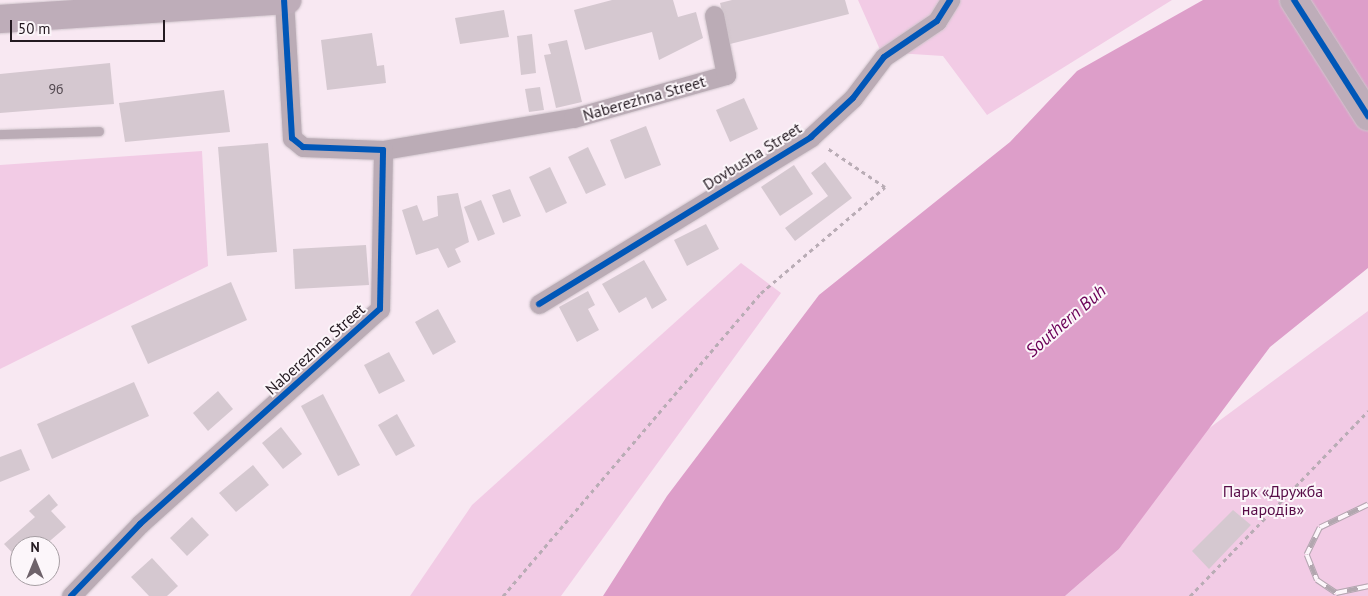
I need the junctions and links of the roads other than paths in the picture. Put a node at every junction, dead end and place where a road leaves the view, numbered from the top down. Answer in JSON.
{"nodes":[{"id":1,"x":286,"y":0,"type":"edge"},
{"id":2,"x":950,"y":0,"type":"edge"},
{"id":3,"x":1294,"y":0,"type":"edge"},
{"id":4,"x":252,"y":2,"type":"edge"},
{"id":5,"x":714,"y":15,"type":"dead end"},
{"id":6,"x":0,"y":19,"type":"edge"},
{"id":7,"x":1368,"y":116,"type":"edge"},
{"id":8,"x":99,"y":131,"type":"dead end"},
{"id":9,"x":0,"y":134,"type":"edge"},
{"id":10,"x":383,"y":150,"type":"junction"},
{"id":11,"x":539,"y":304,"type":"dead end"},
{"id":12,"x":71,"y":596,"type":"edge"}],
"edges":[{"from":1,"to":4,"type":"main road"},
{"from":1,"to":10,"type":"street","name":"Naberezhna Street"},
{"from":2,"to":11,"type":"street","name":"Dovbusha Street"},
{"from":3,"to":7,"type":"main road"},
{"from":4,"to":6,"type":"main road"},
{"from":5,"to":10,"type":"street","name":"Naberezhna Street"},
{"from":8,"to":9,"type":"lane"},
{"from":10,"to":12,"type":"street","name":"Naberezhna Street"}]}
